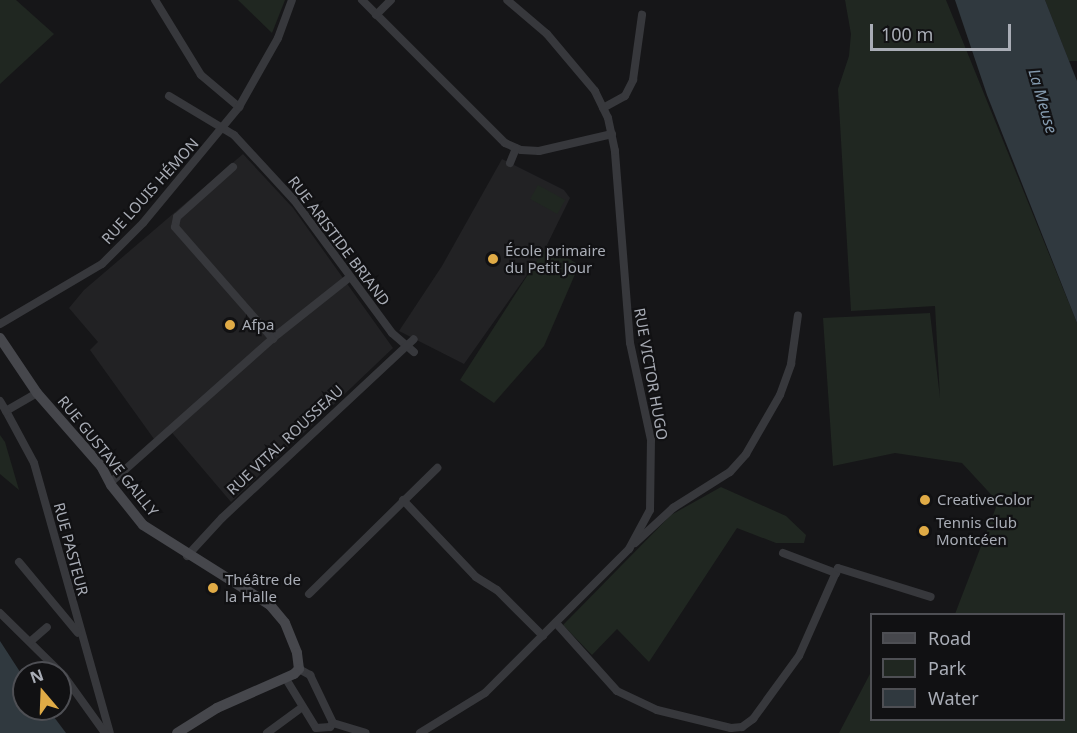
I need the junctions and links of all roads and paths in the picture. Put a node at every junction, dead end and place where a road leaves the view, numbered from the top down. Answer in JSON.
{"nodes":[{"id":1,"x":155,"y":0,"type":"edge"},
{"id":2,"x":291,"y":0,"type":"edge"},
{"id":3,"x":362,"y":0,"type":"edge"},
{"id":4,"x":391,"y":0,"type":"edge"},
{"id":5,"x":507,"y":0,"type":"edge"},
{"id":6,"x":376,"y":15,"type":"junction"},
{"id":7,"x":642,"y":15,"type":"dead end"},
{"id":8,"x":169,"y":96,"type":"dead end"},
{"id":9,"x":239,"y":107,"type":"junction"},
{"id":10,"x":603,"y":108,"type":"junction"},
{"id":11,"x":225,"y":128,"type":"junction"},
{"id":12,"x":612,"y":134,"type":"junction"},
{"id":13,"x":516,"y":148,"type":"junction"},
{"id":14,"x":510,"y":163,"type":"dead end"},
{"id":15,"x":233,"y":167,"type":"dead end"},
{"id":16,"x":350,"y":277,"type":"junction"},
{"id":17,"x":798,"y":315,"type":"dead end"},
{"id":18,"x":1,"y":321,"type":"edge"},
{"id":19,"x":0,"y":338,"type":"edge"},
{"id":20,"x":273,"y":339,"type":"junction"},
{"id":21,"x":414,"y":339,"type":"dead end"},
{"id":22,"x":404,"y":347,"type":"junction"},
{"id":23,"x":414,"y":352,"type":"dead end"},
{"id":24,"x":37,"y":393,"type":"junction"},
{"id":25,"x":0,"y":401,"type":"edge"},
{"id":26,"x":6,"y":411,"type":"junction"},
{"id":27,"x":437,"y":468,"type":"dead end"},
{"id":28,"x":110,"y":483,"type":"junction"},
{"id":29,"x":403,"y":500,"type":"junction"},
{"id":30,"x":629,"y":549,"type":"junction"},
{"id":31,"x":783,"y":553,"type":"dead end"},
{"id":32,"x":188,"y":556,"type":"junction"},
{"id":33,"x":19,"y":562,"type":"dead end"},
{"id":34,"x":836,"y":573,"type":"junction"},
{"id":35,"x":309,"y":594,"type":"dead end"},
{"id":36,"x":931,"y":597,"type":"dead end"},
{"id":37,"x":0,"y":613,"type":"edge"},
{"id":38,"x":556,"y":623,"type":"junction"},
{"id":39,"x":47,"y":627,"type":"dead end"},
{"id":40,"x":543,"y":636,"type":"junction"},
{"id":41,"x":82,"y":639,"type":"junction"},
{"id":42,"x":31,"y":641,"type":"junction"},
{"id":43,"x":293,"y":674,"type":"junction"},
{"id":44,"x":301,"y":708,"type":"junction"},
{"id":45,"x":333,"y":723,"type":"junction"},
{"id":46,"x":321,"y":731,"type":"edge"},
{"id":47,"x":105,"y":733,"type":"edge"},
{"id":48,"x":110,"y":733,"type":"edge"},
{"id":49,"x":177,"y":733,"type":"edge"},
{"id":50,"x":267,"y":733,"type":"edge"},
{"id":51,"x":365,"y":733,"type":"edge"},
{"id":52,"x":420,"y":733,"type":"edge"}],
"edges":[{"from":1,"to":9,"type":"street"},
{"from":2,"to":9,"type":"street","name":"RUE LOUIS HÉMON"},
{"from":3,"to":6,"type":"street"},
{"from":4,"to":6,"type":"street"},
{"from":5,"to":10,"type":"street","name":"RUE VICTOR HUGO"},
{"from":6,"to":13,"type":"street"},
{"from":7,"to":10,"type":"street"},
{"from":8,"to":11,"type":"street","name":"RUE ARISTIDE BRIAND"},
{"from":9,"to":11,"type":"street","name":"RUE LOUIS HÉMON"},
{"from":10,"to":12,"type":"street","name":"RUE VICTOR HUGO"},
{"from":11,"to":16,"type":"street","name":"RUE ARISTIDE BRIAND"},
{"from":11,"to":18,"type":"street","name":"RUE LOUIS HÉMON"},
{"from":12,"to":13,"type":"street"},
{"from":12,"to":30,"type":"street","name":"RUE VICTOR HUGO"},
{"from":13,"to":14,"type":"street"},
{"from":15,"to":20,"type":"street"},
{"from":16,"to":20,"type":"street"},
{"from":16,"to":22,"type":"street","name":"RUE ARISTIDE BRIAND"},
{"from":17,"to":30,"type":"street"},
{"from":19,"to":24,"type":"street","name":"RUE GUSTAVE GAILLY"},
{"from":20,"to":28,"type":"street"},
{"from":21,"to":22,"type":"street","name":"RUE VITAL ROUSSEAU"},
{"from":22,"to":23,"type":"street"},
{"from":22,"to":32,"type":"street","name":"RUE VITAL ROUSSEAU"},
{"from":24,"to":26,"type":"street"},
{"from":24,"to":28,"type":"street","name":"RUE GUSTAVE GAILLY"},
{"from":25,"to":26,"type":"street","name":"RUE PASTEUR"},
{"from":26,"to":41,"type":"street","name":"RUE PASTEUR"},
{"from":27,"to":29,"type":"street"},
{"from":28,"to":32,"type":"street","name":"RUE GUSTAVE GAILLY"},
{"from":29,"to":35,"type":"street"},
{"from":29,"to":40,"type":"street"},
{"from":30,"to":38,"type":"street","name":"RUE VICTOR HUGO"},
{"from":31,"to":34,"type":"street"},
{"from":32,"to":43,"type":"street","name":"RUE GUSTAVE GAILLY"},
{"from":33,"to":41,"type":"street"},
{"from":34,"to":36,"type":"street"},
{"from":34,"to":38,"type":"street"},
{"from":37,"to":42,"type":"street"},
{"from":38,"to":40,"type":"street","name":"RUE VICTOR HUGO"},
{"from":39,"to":42,"type":"street"},
{"from":40,"to":52,"type":"street","name":"RUE VICTOR HUGO"},
{"from":41,"to":48,"type":"street","name":"RUE PASTEUR"},
{"from":42,"to":47,"type":"street"},
{"from":43,"to":44,"type":"street"},
{"from":43,"to":45,"type":"street"},
{"from":43,"to":49,"type":"street"},
{"from":44,"to":46,"type":"street"},
{"from":44,"to":50,"type":"street"},
{"from":45,"to":46,"type":"street"},
{"from":45,"to":51,"type":"street"}]}
